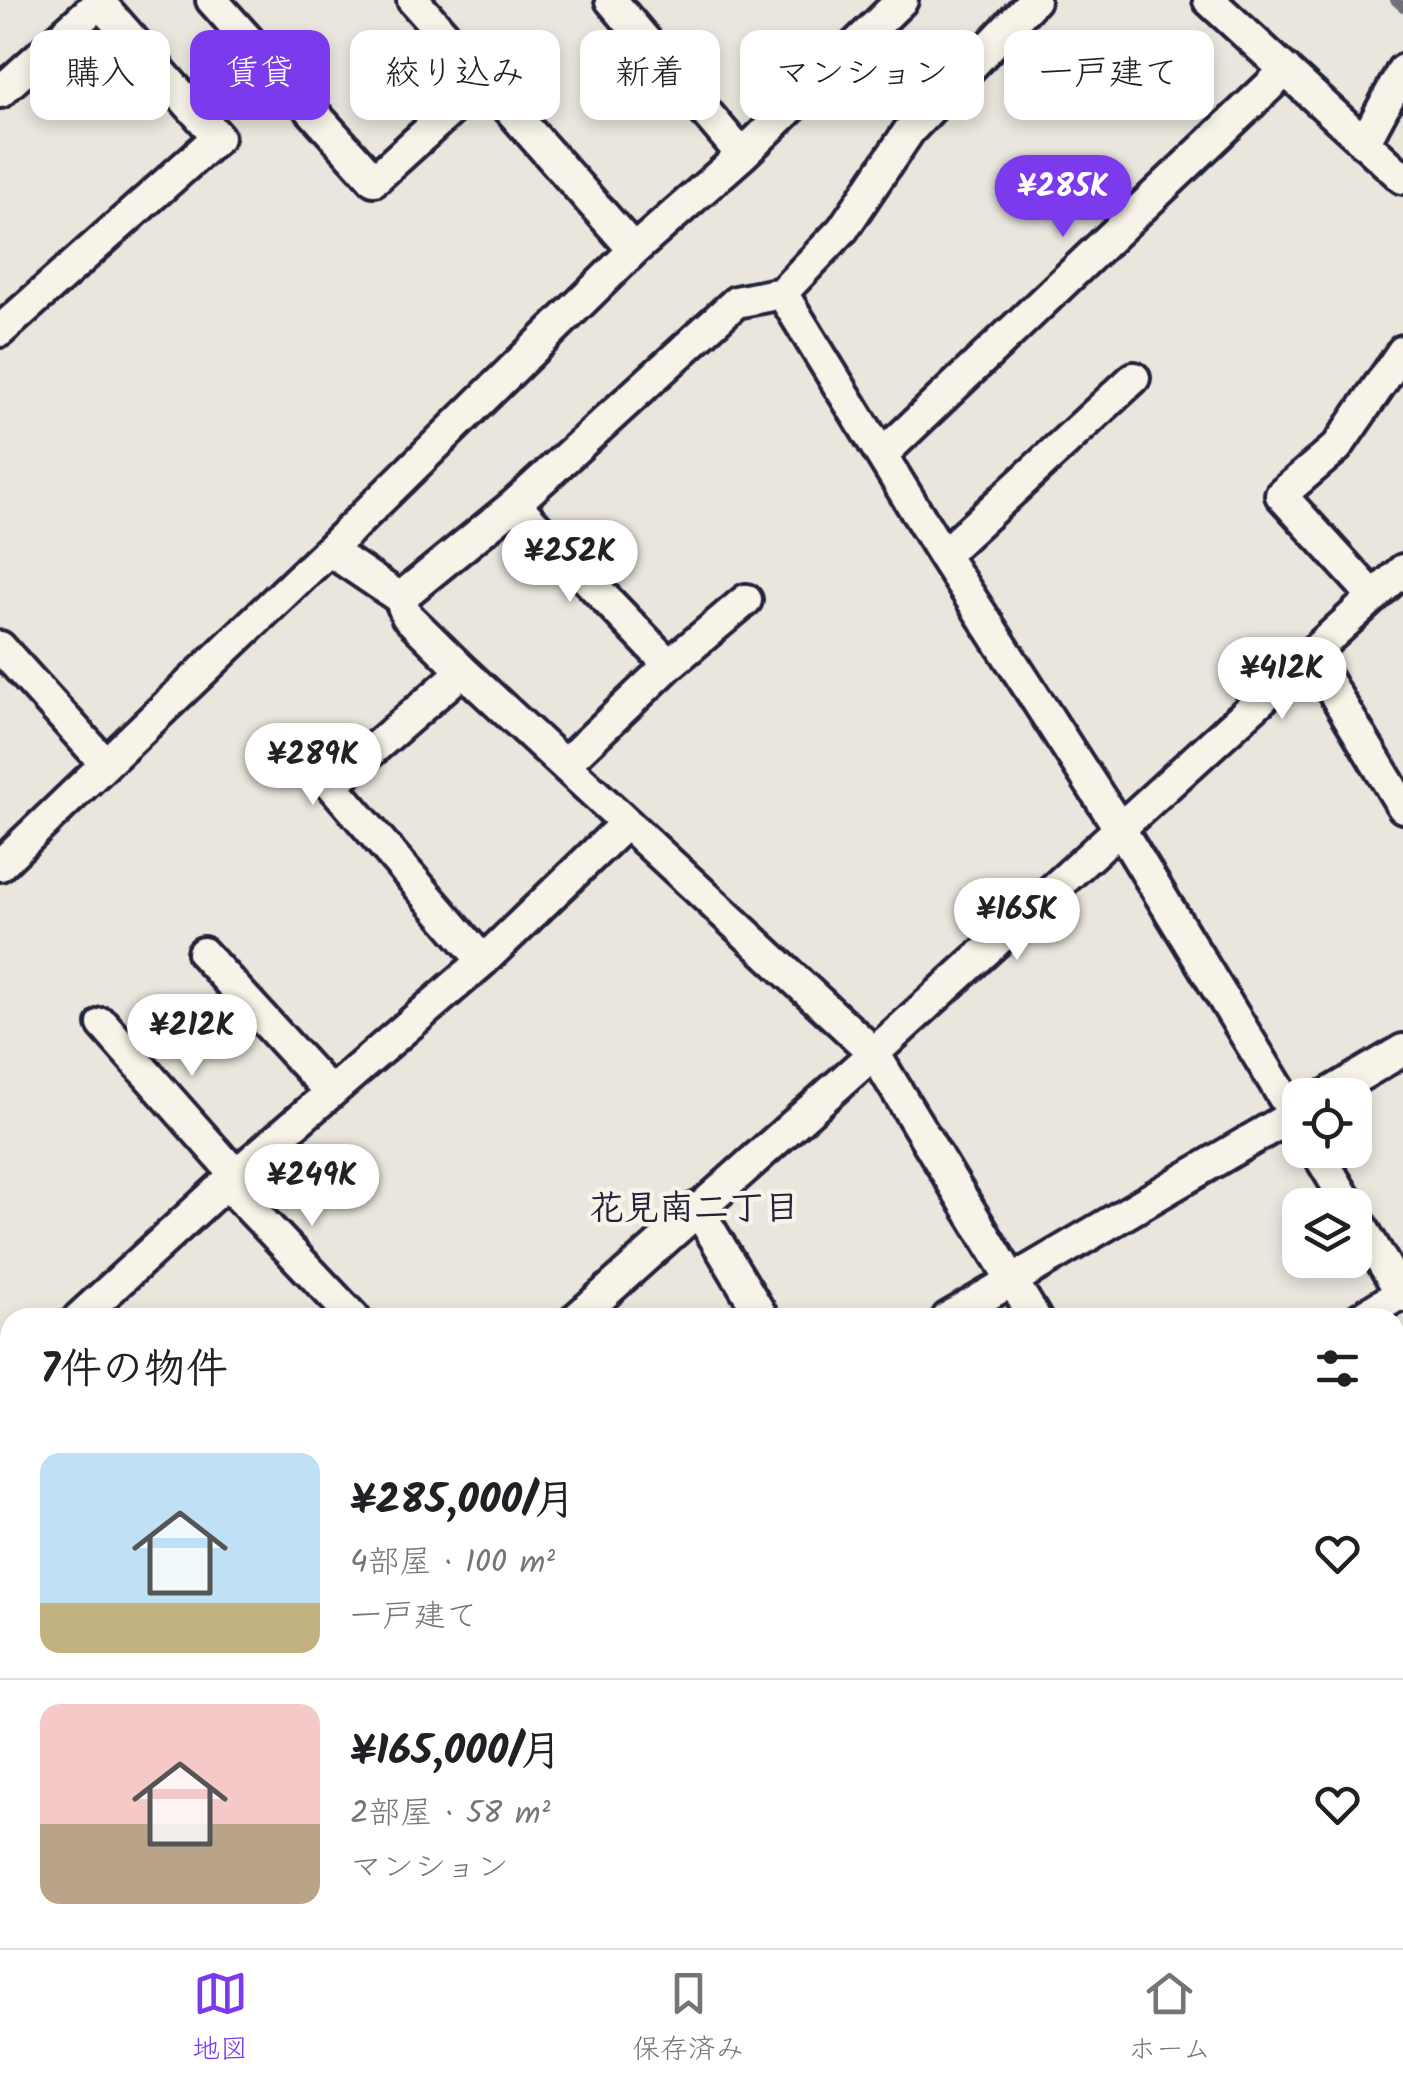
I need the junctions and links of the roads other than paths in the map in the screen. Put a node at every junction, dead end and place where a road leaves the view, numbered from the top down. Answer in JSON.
{"nodes":[{"id":1,"x":212,"y":0,"type":"edge"},
{"id":2,"x":413,"y":0,"type":"edge"},
{"id":3,"x":611,"y":0,"type":"edge"},
{"id":4,"x":901,"y":0,"type":"edge"},
{"id":5,"x":1034,"y":0,"type":"edge"},
{"id":6,"x":1209,"y":0,"type":"edge"},
{"id":7,"x":101,"y":1,"type":"edge"},
{"id":8,"x":439,"y":30,"type":"edge"},
{"id":9,"x":1286,"y":70,"type":"junction"},
{"id":10,"x":1403,"y":70,"type":"edge"},
{"id":11,"x":0,"y":92,"type":"edge"},
{"id":12,"x":440,"y":120,"type":"edge"},
{"id":13,"x":518,"y":120,"type":"edge"},
{"id":14,"x":1364,"y":143,"type":"junction"},
{"id":15,"x":742,"y":155,"type":"junction"},
{"id":16,"x":1403,"y":178,"type":"edge"},
{"id":17,"x":634,"y":250,"type":"junction"},
{"id":18,"x":782,"y":293,"type":"junction"},
{"id":19,"x":0,"y":331,"type":"edge"},
{"id":20,"x":1403,"y":351,"type":"edge"},
{"id":21,"x":1134,"y":378,"type":"dead end"},
{"id":22,"x":882,"y":454,"type":"junction"},
{"id":23,"x":514,"y":504,"type":"junction"},
{"id":24,"x":328,"y":550,"type":"junction"},
{"id":25,"x":943,"y":555,"type":"junction"},
{"id":26,"x":1403,"y":570,"type":"edge"},
{"id":27,"x":1374,"y":597,"type":"junction"},
{"id":28,"x":400,"y":598,"type":"junction"},
{"id":29,"x":746,"y":600,"type":"dead end"},
{"id":30,"x":0,"y":647,"type":"edge"},
{"id":31,"x":1312,"y":656,"type":"junction"},
{"id":32,"x":669,"y":665,"type":"junction"},
{"id":33,"x":464,"y":671,"type":"junction"},
{"id":34,"x":104,"y":762,"type":"junction"},
{"id":35,"x":564,"y":764,"type":"junction"},
{"id":36,"x":1403,"y":807,"type":"edge"},
{"id":37,"x":625,"y":824,"type":"junction"},
{"id":38,"x":1120,"y":829,"type":"junction"},
{"id":39,"x":0,"y":865,"type":"edge"},
{"id":40,"x":203,"y":954,"type":"dead end"},
{"id":41,"x":482,"y":961,"type":"junction"},
{"id":42,"x":103,"y":1024,"type":"dead end"},
{"id":43,"x":1403,"y":1050,"type":"edge"},
{"id":44,"x":874,"y":1054,"type":"junction"},
{"id":45,"x":1356,"y":1078,"type":"edge"},
{"id":46,"x":1282,"y":1091,"type":"edge"},
{"id":47,"x":330,"y":1092,"type":"junction"},
{"id":48,"x":1282,"y":1126,"type":"edge"},
{"id":49,"x":230,"y":1179,"type":"junction"},
{"id":50,"x":697,"y":1208,"type":"junction"},
{"id":51,"x":1372,"y":1244,"type":"edge"},
{"id":52,"x":1012,"y":1280,"type":"junction"},
{"id":53,"x":1402,"y":1294,"type":"edge"},
{"id":54,"x":90,"y":1308,"type":"edge"},
{"id":55,"x":339,"y":1308,"type":"edge"},
{"id":56,"x":588,"y":1308,"type":"edge"},
{"id":57,"x":757,"y":1308,"type":"edge"},
{"id":58,"x":965,"y":1308,"type":"edge"},
{"id":59,"x":1029,"y":1308,"type":"edge"},
{"id":60,"x":1378,"y":1308,"type":"edge"}],
"edges":[{"from":1,"to":12,"type":"street"},
{"from":2,"to":8,"type":"street"},
{"from":3,"to":15,"type":"street"},
{"from":4,"to":15,"type":"street"},
{"from":5,"to":18,"type":"street"},
{"from":6,"to":9,"type":"street"},
{"from":7,"to":11,"type":"street"},
{"from":7,"to":19,"type":"street"},
{"from":9,"to":14,"type":"street"},
{"from":9,"to":22,"type":"street"},
{"from":10,"to":14,"type":"street"},
{"from":13,"to":17,"type":"street"},
{"from":14,"to":16,"type":"street"},
{"from":15,"to":17,"type":"street"},
{"from":17,"to":24,"type":"street"},
{"from":18,"to":22,"type":"street"},
{"from":18,"to":23,"type":"street"},
{"from":20,"to":27,"type":"street"},
{"from":21,"to":25,"type":"street"},
{"from":22,"to":25,"type":"street"},
{"from":23,"to":28,"type":"street"},
{"from":23,"to":32,"type":"street"},
{"from":24,"to":28,"type":"street"},
{"from":24,"to":34,"type":"street"},
{"from":25,"to":38,"type":"street"},
{"from":26,"to":27,"type":"street"},
{"from":27,"to":31,"type":"street"},
{"from":28,"to":33,"type":"street"},
{"from":29,"to":32,"type":"street"},
{"from":30,"to":34,"type":"street"},
{"from":31,"to":36,"type":"street"},
{"from":31,"to":38,"type":"street"},
{"from":32,"to":35,"type":"street"},
{"from":33,"to":35,"type":"street"},
{"from":33,"to":41,"type":"street"},
{"from":34,"to":39,"type":"street"},
{"from":35,"to":37,"type":"street"},
{"from":37,"to":41,"type":"street"},
{"from":37,"to":44,"type":"street"},
{"from":38,"to":44,"type":"street"},
{"from":38,"to":46,"type":"street"},
{"from":40,"to":47,"type":"street"},
{"from":41,"to":47,"type":"street"},
{"from":42,"to":49,"type":"street"},
{"from":43,"to":45,"type":"street"},
{"from":44,"to":50,"type":"street"},
{"from":44,"to":52,"type":"street"},
{"from":47,"to":49,"type":"street"},
{"from":48,"to":52,"type":"street"},
{"from":49,"to":54,"type":"street"},
{"from":49,"to":55,"type":"street"},
{"from":50,"to":56,"type":"street"},
{"from":50,"to":57,"type":"street"},
{"from":51,"to":53,"type":"street"},
{"from":52,"to":58,"type":"street"},
{"from":52,"to":59,"type":"street"},
{"from":53,"to":60,"type":"street"}]}
